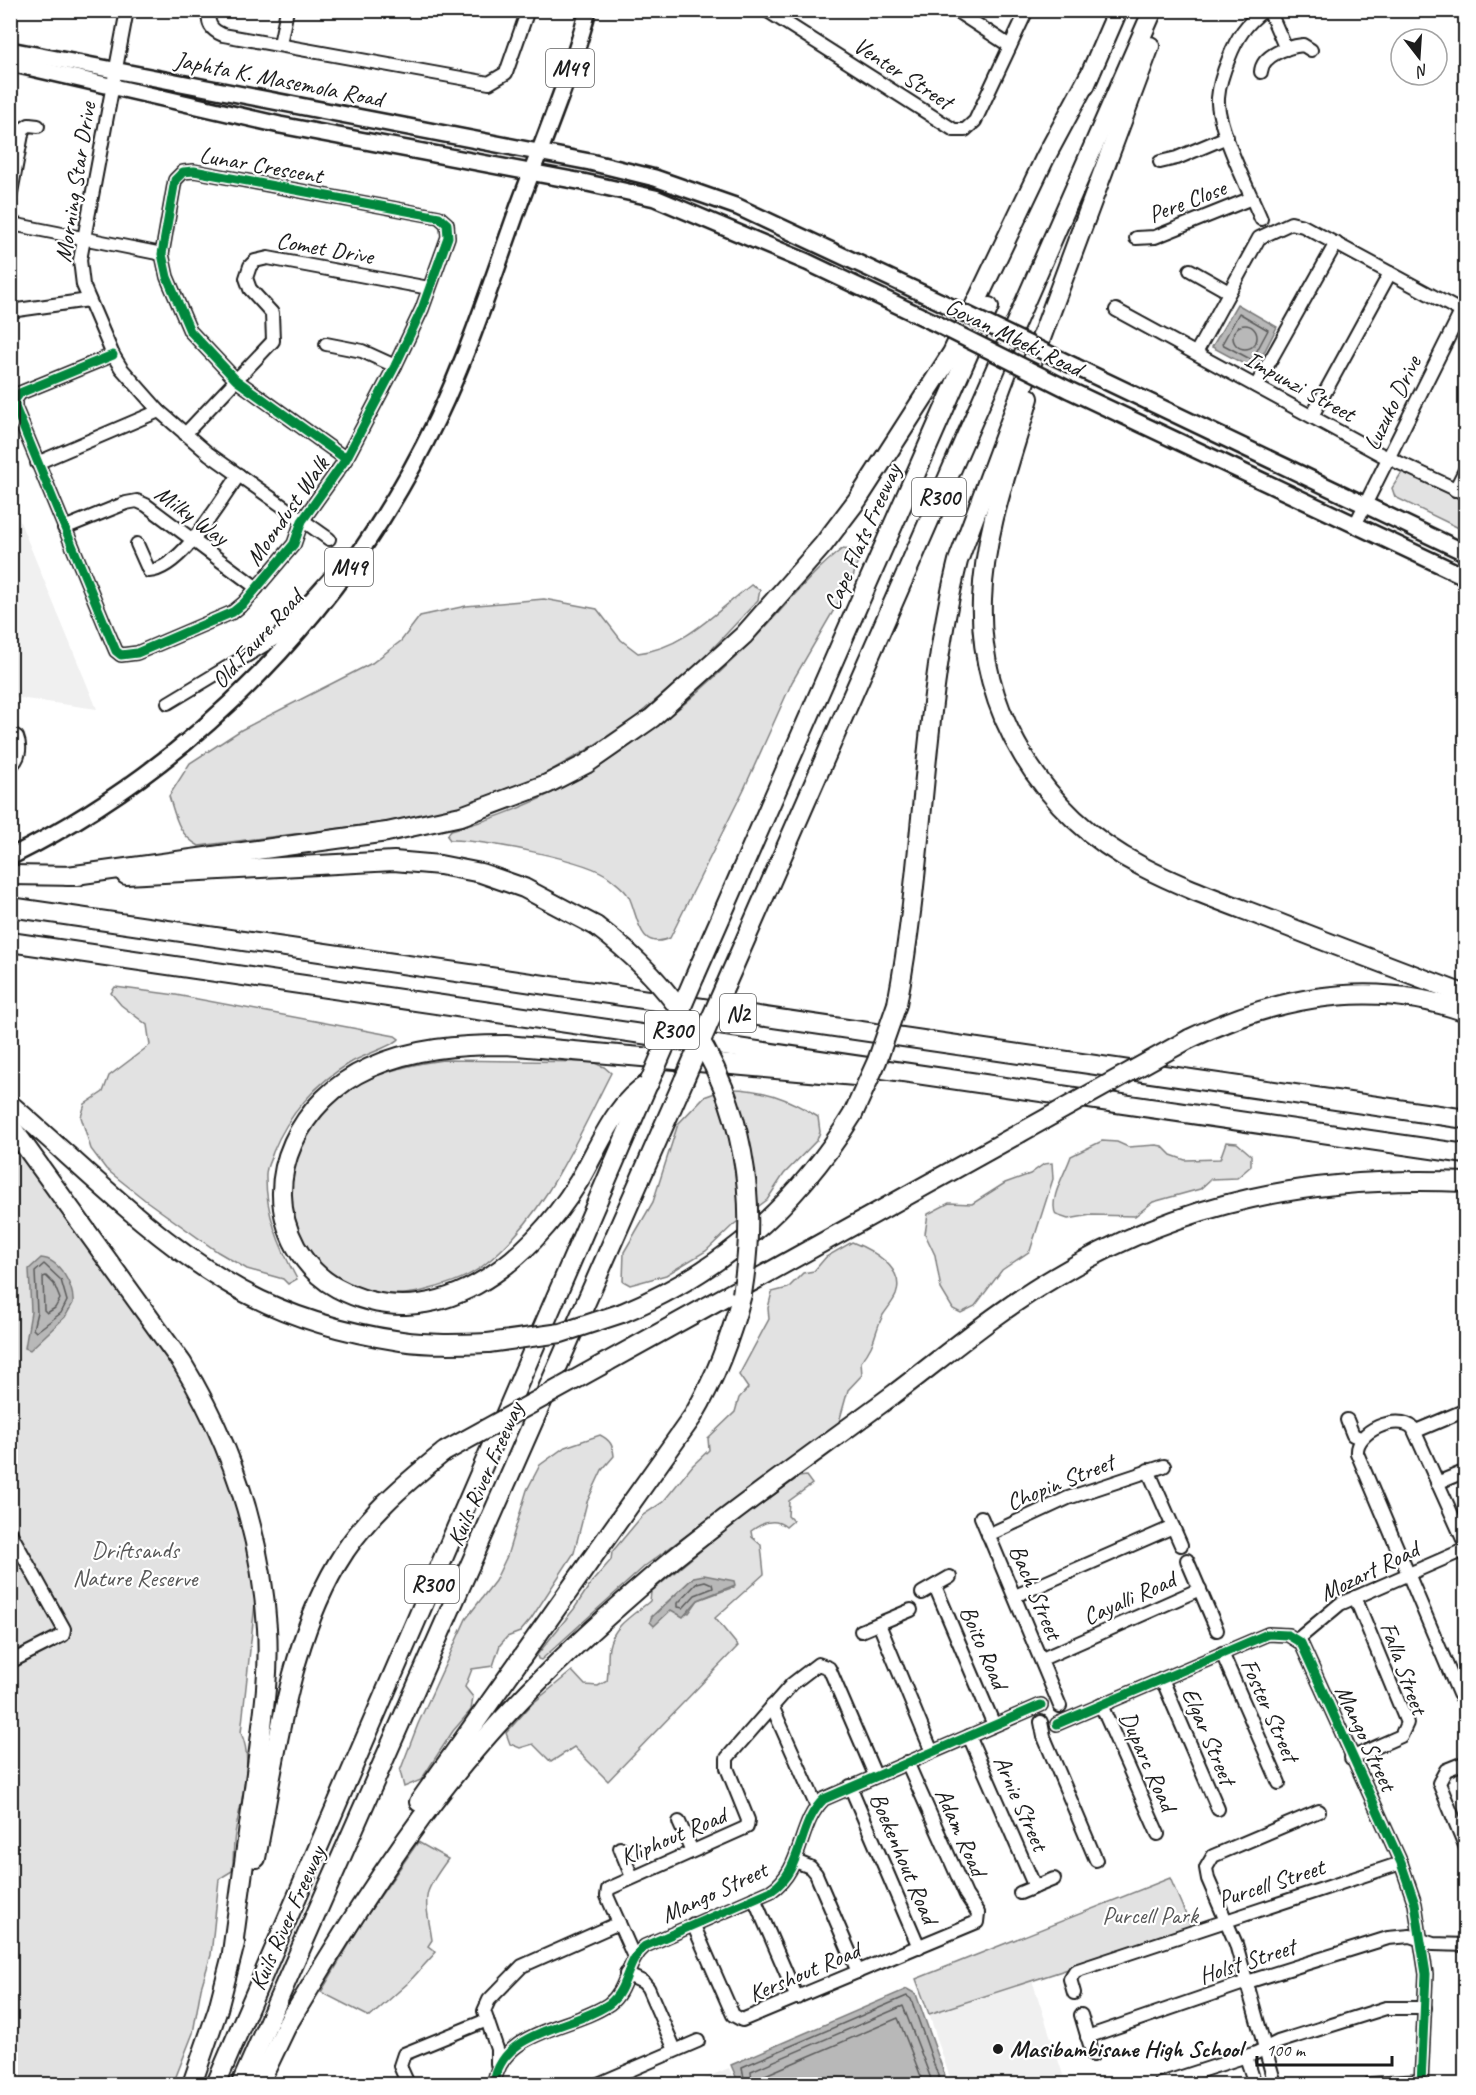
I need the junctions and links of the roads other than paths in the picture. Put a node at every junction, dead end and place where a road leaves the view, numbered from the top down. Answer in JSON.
{"nodes":[{"id":1,"x":127,"y":10,"type":"edge"},
{"id":2,"x":209,"y":10,"type":"edge"},
{"id":3,"x":287,"y":10,"type":"edge"},
{"id":4,"x":528,"y":10,"type":"edge"},
{"id":5,"x":588,"y":10,"type":"edge"},
{"id":6,"x":766,"y":10,"type":"edge"},
{"id":7,"x":955,"y":10,"type":"edge"},
{"id":8,"x":1027,"y":10,"type":"edge"},
{"id":9,"x":1118,"y":10,"type":"edge"},
{"id":10,"x":1153,"y":10,"type":"edge"},
{"id":11,"x":1164,"y":10,"type":"edge"},
{"id":12,"x":1264,"y":10,"type":"edge"},
{"id":13,"x":1269,"y":10,"type":"edge"},
{"id":14,"x":280,"y":44,"type":"junction"},
{"id":15,"x":1010,"y":46,"type":"junction"},
{"id":16,"x":10,"y":50,"type":"edge"},
{"id":17,"x":1286,"y":50,"type":"junction"},
{"id":18,"x":1311,"y":50,"type":"dead end"},
{"id":19,"x":10,"y":63,"type":"edge"},
{"id":20,"x":116,"y":71,"type":"junction"},
{"id":21,"x":1261,"y":72,"type":"dead end"},
{"id":22,"x":1089,"y":76,"type":"junction"},
{"id":23,"x":112,"y":86,"type":"junction"},
{"id":24,"x":38,"y":126,"type":"dead end"},
{"id":25,"x":1227,"y":137,"type":"junction"},
{"id":26,"x":539,"y":153,"type":"junction"},
{"id":27,"x":1160,"y":162,"type":"dead end"},
{"id":28,"x":531,"y":173,"type":"junction"},
{"id":29,"x":10,"y":198,"type":"edge"},
{"id":30,"x":1252,"y":198,"type":"junction"},
{"id":31,"x":1261,"y":219,"type":"dead end"},
{"id":32,"x":10,"y":220,"type":"edge"},
{"id":33,"x":447,"y":224,"type":"joint"},
{"id":34,"x":84,"y":238,"type":"junction"},
{"id":35,"x":1136,"y":238,"type":"dead end"},
{"id":36,"x":1336,"y":243,"type":"junction"},
{"id":37,"x":162,"y":254,"type":"junction"},
{"id":38,"x":1190,"y":270,"type":"dead end"},
{"id":39,"x":1390,"y":273,"type":"junction"},
{"id":40,"x":429,"y":288,"type":"junction"},
{"id":41,"x":1229,"y":292,"type":"junction"},
{"id":42,"x":89,"y":300,"type":"junction"},
{"id":43,"x":1464,"y":309,"type":"edge"},
{"id":44,"x":1116,"y":310,"type":"dead end"},
{"id":45,"x":10,"y":311,"type":"edge"},
{"id":46,"x":1046,"y":323,"type":"junction"},
{"id":47,"x":326,"y":344,"type":"dead end"},
{"id":48,"x":1196,"y":353,"type":"junction"},
{"id":49,"x":113,"y":355,"type":"junction"},
{"id":50,"x":395,"y":366,"type":"junction"},
{"id":51,"x":236,"y":380,"type":"junction"},
{"id":52,"x":1256,"y":386,"type":"junction"},
{"id":53,"x":159,"y":411,"type":"junction"},
{"id":54,"x":1312,"y":417,"type":"junction"},
{"id":55,"x":185,"y":434,"type":"junction"},
{"id":56,"x":1388,"y":458,"type":"junction"},
{"id":57,"x":346,"y":459,"type":"junction"},
{"id":58,"x":37,"y":463,"type":"junction"},
{"id":59,"x":1466,"y":468,"type":"edge"},
{"id":60,"x":239,"y":475,"type":"junction"},
{"id":61,"x":1460,"y":492,"type":"edge"},
{"id":62,"x":1365,"y":505,"type":"junction"},
{"id":63,"x":302,"y":521,"type":"junction"},
{"id":64,"x":1356,"y":523,"type":"junction"},
{"id":65,"x":64,"y":528,"type":"junction"},
{"id":66,"x":329,"y":539,"type":"dead end"},
{"id":67,"x":192,"y":540,"type":"junction"},
{"id":68,"x":137,"y":544,"type":"dead end"},
{"id":69,"x":1466,"y":554,"type":"edge"},
{"id":70,"x":348,"y":568,"type":"junction"},
{"id":71,"x":1466,"y":577,"type":"edge"},
{"id":72,"x":257,"y":588,"type":"junction"},
{"id":73,"x":168,"y":704,"type":"dead end"},
{"id":74,"x":10,"y":733,"type":"edge"},
{"id":75,"x":10,"y":766,"type":"edge"},
{"id":76,"x":10,"y":857,"type":"edge"},
{"id":77,"x":10,"y":875,"type":"edge"},
{"id":78,"x":68,"y":876,"type":"junction"},
{"id":79,"x":10,"y":907,"type":"edge"},
{"id":80,"x":10,"y":942,"type":"edge"},
{"id":81,"x":1466,"y":995,"type":"edge"},
{"id":82,"x":1466,"y":1012,"type":"edge"},
{"id":83,"x":937,"y":1077,"type":"junction"},
{"id":84,"x":649,"y":1083,"type":"junction"},
{"id":85,"x":10,"y":1104,"type":"edge"},
{"id":86,"x":1466,"y":1119,"type":"edge"},
{"id":87,"x":10,"y":1125,"type":"edge"},
{"id":88,"x":1466,"y":1154,"type":"edge"},
{"id":89,"x":1466,"y":1182,"type":"edge"},
{"id":90,"x":1466,"y":1410,"type":"edge"},
{"id":91,"x":1347,"y":1420,"type":"dead end"},
{"id":92,"x":1416,"y":1431,"type":"junction"},
{"id":93,"x":1360,"y":1438,"type":"junction"},
{"id":94,"x":1164,"y":1466,"type":"dead end"},
{"id":95,"x":1148,"y":1470,"type":"junction"},
{"id":96,"x":1466,"y":1471,"type":"edge"},
{"id":97,"x":1437,"y":1483,"type":"junction"},
{"id":98,"x":981,"y":1517,"type":"dead end"},
{"id":99,"x":1173,"y":1527,"type":"junction"},
{"id":100,"x":10,"y":1532,"type":"edge"},
{"id":101,"x":988,"y":1534,"type":"junction"},
{"id":102,"x":1181,"y":1545,"type":"dead end"},
{"id":103,"x":1466,"y":1548,"type":"edge"},
{"id":104,"x":1187,"y":1560,"type":"dead end"},
{"id":105,"x":1407,"y":1574,"type":"junction"},
{"id":106,"x":951,"y":1577,"type":"dead end"},
{"id":107,"x":935,"y":1586,"type":"junction"},
{"id":108,"x":1200,"y":1589,"type":"junction"},
{"id":109,"x":922,"y":1593,"type":"dead end"},
{"id":110,"x":1015,"y":1596,"type":"junction"},
{"id":111,"x":1355,"y":1597,"type":"junction"},
{"id":112,"x":911,"y":1610,"type":"dead end"},
{"id":113,"x":879,"y":1624,"type":"junction"},
{"id":114,"x":1217,"y":1630,"type":"dead end"},
{"id":115,"x":861,"y":1632,"type":"dead end"},
{"id":116,"x":1297,"y":1640,"type":"junction"},
{"id":117,"x":1222,"y":1653,"type":"junction"},
{"id":118,"x":1042,"y":1659,"type":"junction"},
{"id":119,"x":10,"y":1662,"type":"edge"},
{"id":120,"x":1162,"y":1679,"type":"junction"},
{"id":121,"x":1053,"y":1684,"type":"junction"},
{"id":122,"x":1466,"y":1702,"type":"edge"},
{"id":123,"x":1043,"y":1704,"type":"junction"},
{"id":124,"x":1101,"y":1705,"type":"junction"},
{"id":125,"x":772,"y":1706,"type":"junction"},
{"id":126,"x":1061,"y":1708,"type":"junction"},
{"id":127,"x":1022,"y":1713,"type":"junction"},
{"id":128,"x":1080,"y":1714,"type":"junction"},
{"id":129,"x":1047,"y":1723,"type":"junction"},
{"id":130,"x":994,"y":1725,"type":"junction"},
{"id":131,"x":969,"y":1736,"type":"junction"},
{"id":132,"x":932,"y":1752,"type":"junction"},
{"id":133,"x":1351,"y":1758,"type":"junction"},
{"id":134,"x":907,"y":1762,"type":"junction"},
{"id":135,"x":1466,"y":1762,"type":"edge"},
{"id":136,"x":875,"y":1775,"type":"junction"},
{"id":137,"x":1279,"y":1783,"type":"dead end"},
{"id":138,"x":850,"y":1786,"type":"junction"},
{"id":139,"x":817,"y":1807,"type":"junction"},
{"id":140,"x":1218,"y":1809,"type":"dead end"},
{"id":141,"x":1319,"y":1811,"type":"dead end"},
{"id":142,"x":679,"y":1822,"type":"dead end"},
{"id":143,"x":1158,"y":1834,"type":"dead end"},
{"id":144,"x":620,"y":1848,"type":"dead end"},
{"id":145,"x":1466,"y":1848,"type":"edge"},
{"id":146,"x":692,"y":1851,"type":"junction"},
{"id":147,"x":1096,"y":1860,"type":"dead end"},
{"id":148,"x":795,"y":1861,"type":"junction"},
{"id":149,"x":1401,"y":1863,"type":"junction"},
{"id":150,"x":632,"y":1877,"type":"junction"},
{"id":151,"x":1054,"y":1879,"type":"dead end"},
{"id":152,"x":1035,"y":1887,"type":"junction"},
{"id":153,"x":1020,"y":1893,"type":"dead end"},
{"id":154,"x":754,"y":1898,"type":"junction"},
{"id":155,"x":979,"y":1917,"type":"joint"},
{"id":156,"x":1226,"y":1919,"type":"junction"},
{"id":157,"x":618,"y":1923,"type":"junction"},
{"id":158,"x":693,"y":1924,"type":"junction"},
{"id":159,"x":1422,"y":1941,"type":"junction"},
{"id":160,"x":1466,"y":1945,"type":"edge"},
{"id":161,"x":919,"y":1947,"type":"junction"},
{"id":162,"x":232,"y":1953,"type":"junction"},
{"id":163,"x":634,"y":1957,"type":"junction"},
{"id":164,"x":858,"y":1972,"type":"junction"},
{"id":165,"x":626,"y":1974,"type":"junction"},
{"id":166,"x":1247,"y":1982,"type":"junction"},
{"id":167,"x":1074,"y":1993,"type":"dead end"},
{"id":168,"x":797,"y":1998,"type":"junction"},
{"id":169,"x":1425,"y":2008,"type":"junction"},
{"id":170,"x":1081,"y":2015,"type":"dead end"},
{"id":171,"x":487,"y":2020,"type":"junction"},
{"id":172,"x":288,"y":2024,"type":"junction"},
{"id":173,"x":1087,"y":2037,"type":"junction"},
{"id":174,"x":698,"y":2041,"type":"dead end"},
{"id":175,"x":1266,"y":2046,"type":"junction"},
{"id":176,"x":675,"y":2050,"type":"junction"},
{"id":177,"x":1093,"y":2055,"type":"dead end"},
{"id":178,"x":1246,"y":2057,"type":"junction"},
{"id":179,"x":497,"y":2069,"type":"junction"},
{"id":180,"x":1421,"y":2083,"type":"edge"},
{"id":181,"x":192,"y":2085,"type":"edge"},
{"id":182,"x":216,"y":2085,"type":"edge"},
{"id":183,"x":241,"y":2085,"type":"edge"},
{"id":184,"x":259,"y":2085,"type":"edge"},
{"id":185,"x":408,"y":2085,"type":"edge"},
{"id":186,"x":494,"y":2085,"type":"edge"},
{"id":187,"x":598,"y":2085,"type":"edge"},
{"id":188,"x":1160,"y":2085,"type":"edge"},
{"id":189,"x":1255,"y":2085,"type":"edge"},
{"id":190,"x":1275,"y":2085,"type":"edge"},
{"id":191,"x":1370,"y":2085,"type":"edge"}],
"edges":[{"from":1,"to":20,"type":"street","name":"Morning Star Drive"},
{"from":2,"to":14,"type":"street"},
{"from":3,"to":14,"type":"street"},
{"from":4,"to":14,"type":"street"},
{"from":5,"to":26,"type":"main road","number":"M49"},
{"from":6,"to":15,"type":"street","name":"Venter Street"},
{"from":7,"to":15,"type":"street"},
{"from":8,"to":15,"type":"street","name":"Venter Street"},
{"from":9,"to":22,"type":"highway","name":"Cape Flats Freeway","number":"R300"},
{"from":10,"to":183,"type":"highway","name":"Kuils River Freeway","number":"R300","bridge":true},
{"from":11,"to":46,"type":"highway"},
{"from":12,"to":25,"type":"street"},
{"from":13,"to":17,"type":"street"},
{"from":16,"to":20,"type":"main road","name":"Japhta K. Masemola Road"},
{"from":17,"to":18,"type":"street"},
{"from":17,"to":21,"type":"street"},
{"from":19,"to":23,"type":"main road","name":"Japhta K. Masemola Road"},
{"from":20,"to":23,"type":"street","name":"Morning Star Drive"},
{"from":20,"to":26,"type":"main road","name":"Japhta K. Masemola Road"},
{"from":22,"to":78,"type":"highway"},
{"from":22,"to":84,"type":"highway","name":"Cape Flats Freeway","number":"R300","bridge":true},
{"from":23,"to":28,"type":"main road","name":"Japhta K. Masemola Road"},
{"from":23,"to":34,"type":"street","name":"Morning Star Drive"},
{"from":24,"to":29,"type":"street"},
{"from":25,"to":27,"type":"street"},
{"from":25,"to":30,"type":"street"},
{"from":26,"to":28,"type":"main road","number":"M49"},
{"from":26,"to":62,"type":"main road","name":"Govan Mbeki Road","bridge":true},
{"from":28,"to":64,"type":"main road","name":"Govan Mbeki Road","bridge":true},
{"from":28,"to":70,"type":"main road","name":"Old Faure Road","number":"M49"},
{"from":30,"to":31,"type":"street"},
{"from":30,"to":35,"type":"street","name":"Pere Close"},
{"from":32,"to":34,"type":"street"},
{"from":33,"to":37,"type":"street","name":"Lunar Crescent"},
{"from":33,"to":40,"type":"street","name":"Moondust Walk"},
{"from":34,"to":37,"type":"street"},
{"from":34,"to":42,"type":"street","name":"Morning Star Drive"},
{"from":36,"to":39,"type":"street"},
{"from":36,"to":41,"type":"street"},
{"from":36,"to":52,"type":"street"},
{"from":37,"to":51,"type":"street","name":"Lunar Crescent"},
{"from":38,"to":41,"type":"street"},
{"from":39,"to":43,"type":"street"},
{"from":39,"to":54,"type":"street"},
{"from":40,"to":50,"type":"street","name":"Moondust Walk"},
{"from":40,"to":51,"type":"street","name":"Comet Drive"},
{"from":41,"to":48,"type":"street"},
{"from":42,"to":45,"type":"street"},
{"from":42,"to":49,"type":"street","name":"Morning Star Drive"},
{"from":43,"to":56,"type":"street","name":"Luzuko Drive"},
{"from":44,"to":48,"type":"street","name":"Impunzi Street"},
{"from":46,"to":81,"type":"highway"},
{"from":46,"to":85,"type":"highway","bridge":true},
{"from":47,"to":50,"type":"street"},
{"from":48,"to":52,"type":"street","name":"Impunzi Street"},
{"from":49,"to":53,"type":"street","name":"Morning Star Drive"},
{"from":49,"to":58,"type":"street","name":"Moondust Walk"},
{"from":50,"to":57,"type":"street","name":"Moondust Walk"},
{"from":51,"to":55,"type":"street","name":"Comet Drive"},
{"from":51,"to":57,"type":"street","name":"Lunar Crescent"},
{"from":52,"to":54,"type":"street","name":"Impunzi Street"},
{"from":53,"to":55,"type":"street","name":"Morning Star Drive"},
{"from":53,"to":58,"type":"street"},
{"from":54,"to":56,"type":"street","name":"Impunzi Street"},
{"from":55,"to":60,"type":"street","name":"Morning Star Drive"},
{"from":56,"to":61,"type":"street","name":"Impunzi Street"},
{"from":56,"to":62,"type":"street","name":"Luzuko Drive"},
{"from":57,"to":63,"type":"street","name":"Moondust Walk"},
{"from":58,"to":65,"type":"street","name":"Moondust Walk"},
{"from":59,"to":61,"type":"street"},
{"from":60,"to":63,"type":"street","name":"Morning Star Drive"},
{"from":60,"to":67,"type":"street"},
{"from":62,"to":64,"type":"street","name":"Luzuko Drive"},
{"from":62,"to":69,"type":"main road","name":"Govan Mbeki Road"},
{"from":63,"to":66,"type":"street","name":"Morning Star Drive"},
{"from":63,"to":72,"type":"street","name":"Moondust Walk"},
{"from":64,"to":71,"type":"main road","name":"Govan Mbeki Road"},
{"from":65,"to":67,"type":"street","name":"Milky Way"},
{"from":65,"to":72,"type":"street","name":"Moondust Walk"},
{"from":67,"to":68,"type":"street"},
{"from":67,"to":72,"type":"street","name":"Milky Way"},
{"from":70,"to":73,"type":"street"},
{"from":70,"to":76,"type":"main road","name":"Old Faure Road","number":"M49"},
{"from":74,"to":75,"type":"street"},
{"from":77,"to":78,"type":"highway"},
{"from":78,"to":172,"type":"highway","bridge":true},
{"from":79,"to":86,"type":"highway","number":"N2"},
{"from":80,"to":83,"type":"highway","number":"N2"},
{"from":82,"to":162,"type":"highway","bridge":true},
{"from":83,"to":84,"type":"highway"},
{"from":83,"to":88,"type":"highway","number":"N2"},
{"from":84,"to":182,"type":"highway","name":"Kuils River Freeway","number":"R300"},
{"from":87,"to":162,"type":"highway"},
{"from":89,"to":172,"type":"highway"},
{"from":90,"to":92,"type":"street"},
{"from":91,"to":93,"type":"street"},
{"from":92,"to":93,"type":"street"},
{"from":92,"to":97,"type":"street"},
{"from":93,"to":105,"type":"street"},
{"from":94,"to":95,"type":"street","name":"Chopin Street"},
{"from":95,"to":99,"type":"street","name":"Chopin Street"},
{"from":95,"to":101,"type":"street","name":"Chopin Street"},
{"from":96,"to":97,"type":"street"},
{"from":97,"to":103,"type":"street"},
{"from":98,"to":101,"type":"street","name":"Bach Street"},
{"from":99,"to":102,"type":"street","name":"Chopin Street"},
{"from":99,"to":110,"type":"street"},
{"from":100,"to":119,"type":"street"},
{"from":101,"to":110,"type":"street","name":"Bach Street"},
{"from":103,"to":105,"type":"street","name":"Mozart Road"},
{"from":104,"to":108,"type":"street"},
{"from":105,"to":111,"type":"street","name":"Mozart Road"},
{"from":105,"to":122,"type":"street"},
{"from":106,"to":107,"type":"street","name":"Boito Road"},
{"from":107,"to":109,"type":"street","name":"Boito Road"},
{"from":107,"to":130,"type":"street","name":"Boito Road"},
{"from":108,"to":114,"type":"street"},
{"from":108,"to":118,"type":"street","name":"Cayalli Road"},
{"from":110,"to":118,"type":"street","name":"Bach Street"},
{"from":111,"to":116,"type":"street","name":"Mozart Road"},
{"from":111,"to":133,"type":"street","name":"Falla Street"},
{"from":112,"to":113,"type":"street"},
{"from":113,"to":115,"type":"street"},
{"from":113,"to":132,"type":"street"},
{"from":116,"to":117,"type":"street"},
{"from":116,"to":133,"type":"street","name":"Mango Street"},
{"from":117,"to":120,"type":"street"},
{"from":117,"to":137,"type":"street","name":"Foster Street"},
{"from":118,"to":121,"type":"street","name":"Bach Street"},
{"from":120,"to":124,"type":"street"},
{"from":120,"to":140,"type":"street","name":"Elgar Street"},
{"from":121,"to":123,"type":"street"},
{"from":121,"to":126,"type":"street","name":"Bach Street"},
{"from":123,"to":126,"type":"street"},
{"from":123,"to":127,"type":"street"},
{"from":123,"to":129,"type":"street"},
{"from":124,"to":128,"type":"street"},
{"from":124,"to":143,"type":"street","name":"Duparc Road"},
{"from":125,"to":136,"type":"street","name":"Kliphout Road"},
{"from":125,"to":139,"type":"street"},
{"from":125,"to":146,"type":"street","name":"Kliphout Road"},
{"from":126,"to":128,"type":"street"},
{"from":126,"to":129,"type":"street"},
{"from":127,"to":129,"type":"street"},
{"from":127,"to":130,"type":"street"},
{"from":128,"to":129,"type":"street"},
{"from":129,"to":147,"type":"street"},
{"from":130,"to":131,"type":"street"},
{"from":131,"to":132,"type":"street"},
{"from":131,"to":152,"type":"street","name":"Arnie Street"},
{"from":132,"to":134,"type":"street"},
{"from":133,"to":149,"type":"street","name":"Mango Street"},
{"from":134,"to":136,"type":"street"},
{"from":134,"to":155,"type":"street","name":"Adam Road"},
{"from":135,"to":145,"type":"street"},
{"from":136,"to":138,"type":"street"},
{"from":138,"to":139,"type":"street"},
{"from":138,"to":161,"type":"street","name":"Boekenhout Road"},
{"from":139,"to":148,"type":"street","name":"Mango Street"},
{"from":141,"to":156,"type":"street"},
{"from":142,"to":146,"type":"street"},
{"from":144,"to":150,"type":"street"},
{"from":146,"to":150,"type":"street","name":"Kliphout Road"},
{"from":148,"to":154,"type":"street","name":"Mango Street"},
{"from":148,"to":164,"type":"street"},
{"from":149,"to":156,"type":"street","name":"Purcell Street"},
{"from":149,"to":159,"type":"street","name":"Mango Street"},
{"from":150,"to":157,"type":"street","name":"Kliphout Road"},
{"from":151,"to":152,"type":"street"},
{"from":152,"to":153,"type":"street"},
{"from":154,"to":158,"type":"street","name":"Mango Street"},
{"from":154,"to":168,"type":"street"},
{"from":155,"to":161,"type":"street","name":"Kershout Road"},
{"from":156,"to":166,"type":"street"},
{"from":156,"to":167,"type":"street","name":"Purcell Street"},
{"from":157,"to":163,"type":"street","name":"Kliphout Road"},
{"from":157,"to":171,"type":"street"},
{"from":158,"to":163,"type":"street","name":"Mango Street"},
{"from":158,"to":168,"type":"street","name":"Kershout Road"},
{"from":159,"to":160,"type":"street"},
{"from":159,"to":166,"type":"street","name":"Holst Street"},
{"from":159,"to":169,"type":"street","name":"Mango Street"},
{"from":161,"to":164,"type":"street","name":"Kershout Road"},
{"from":162,"to":181,"type":"highway"},
{"from":163,"to":165,"type":"street","name":"Mango Street"},
{"from":164,"to":168,"type":"street","name":"Kershout Road"},
{"from":165,"to":176,"type":"street"},
{"from":165,"to":179,"type":"street","name":"Mango Street"},
{"from":166,"to":173,"type":"street","name":"Holst Street"},
{"from":166,"to":175,"type":"street"},
{"from":169,"to":175,"type":"street"},
{"from":169,"to":180,"type":"street","name":"Mango Street"},
{"from":170,"to":173,"type":"street"},
{"from":171,"to":179,"type":"street"},
{"from":171,"to":185,"type":"street"},
{"from":172,"to":184,"type":"highway"},
{"from":173,"to":177,"type":"street"},
{"from":174,"to":176,"type":"street"},
{"from":175,"to":178,"type":"street"},
{"from":175,"to":190,"type":"street"},
{"from":176,"to":187,"type":"street"},
{"from":178,"to":188,"type":"street"},
{"from":178,"to":189,"type":"street"},
{"from":179,"to":186,"type":"street","name":"Mango Street"},
{"from":180,"to":191,"type":"street"}]}
